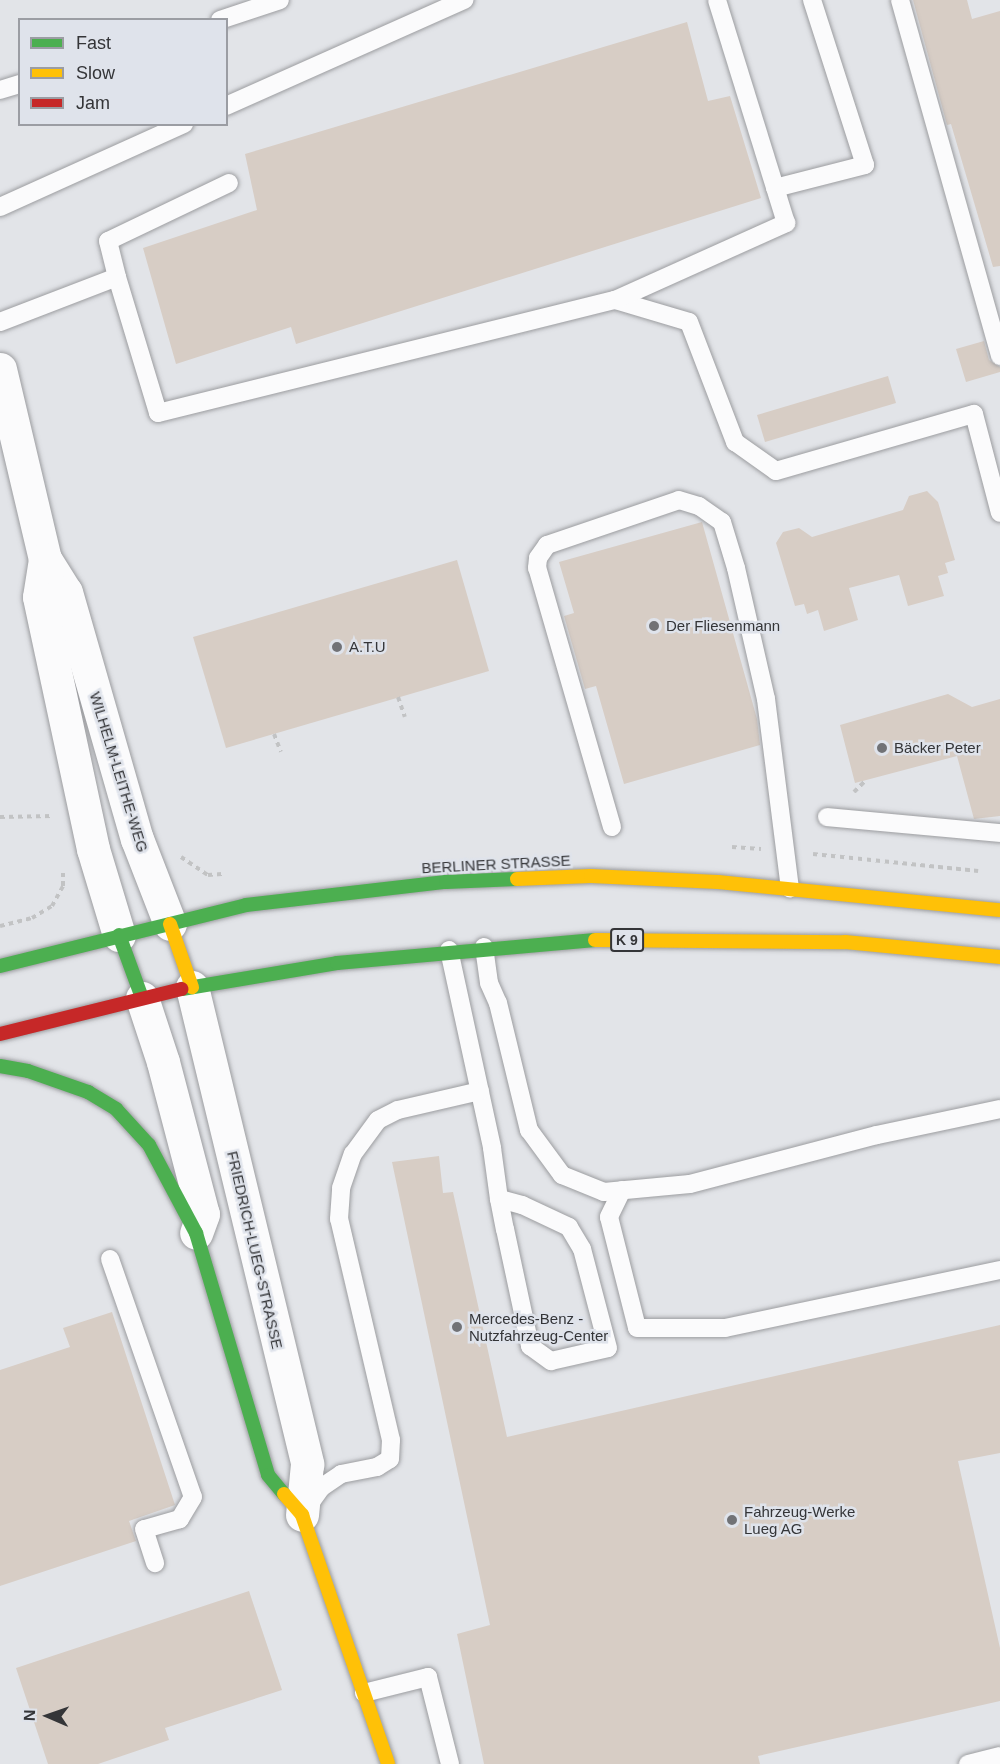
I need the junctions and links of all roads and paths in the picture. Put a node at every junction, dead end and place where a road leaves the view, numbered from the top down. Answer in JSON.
{"nodes":[{"id":1,"x":280,"y":0,"type":"edge"},
{"id":2,"x":464,"y":0,"type":"edge"},
{"id":3,"x":717,"y":0,"type":"edge"},
{"id":4,"x":812,"y":0,"type":"edge"},
{"id":5,"x":900,"y":0,"type":"edge"},
{"id":6,"x":226,"y":18,"type":"edge"},
{"id":7,"x":18,"y":85,"type":"edge"},
{"id":8,"x":0,"y":90,"type":"edge"},
{"id":9,"x":228,"y":105,"type":"edge"},
{"id":10,"x":180,"y":126,"type":"edge"},
{"id":11,"x":230,"y":183,"type":"dead end"},
{"id":12,"x":774,"y":188,"type":"junction"},
{"id":13,"x":0,"y":207,"type":"edge"},
{"id":14,"x":117,"y":277,"type":"junction"},
{"id":15,"x":615,"y":300,"type":"junction"},
{"id":16,"x":0,"y":322,"type":"edge"},
{"id":17,"x":1000,"y":356,"type":"edge"},
{"id":18,"x":0,"y":369,"type":"edge"},
{"id":19,"x":1000,"y":513,"type":"edge"},
{"id":20,"x":45,"y":559,"type":"junction"},
{"id":21,"x":398,"y":697,"type":"dead end"},
{"id":22,"x":405,"y":717,"type":"dead end"},
{"id":23,"x":274,"y":734,"type":"dead end"},
{"id":24,"x":280,"y":752,"type":"dead end"},
{"id":25,"x":827,"y":817,"type":"dead end"},
{"id":26,"x":0,"y":818,"type":"edge"},
{"id":27,"x":58,"y":826,"type":"dead end"},
{"id":28,"x":612,"y":827,"type":"dead end"},
{"id":29,"x":1000,"y":833,"type":"edge"},
{"id":30,"x":790,"y":888,"type":"junction"},
{"id":31,"x":1000,"y":910,"type":"edge"},
{"id":32,"x":170,"y":924,"type":"junction"},
{"id":33,"x":119,"y":935,"type":"junction"},
{"id":34,"x":484,"y":947,"type":"junction"},
{"id":35,"x":449,"y":950,"type":"junction"},
{"id":36,"x":1000,"y":957,"type":"edge"},
{"id":37,"x":0,"y":966,"type":"edge"},
{"id":38,"x":192,"y":987,"type":"junction"},
{"id":39,"x":142,"y":998,"type":"junction"},
{"id":40,"x":0,"y":1034,"type":"edge"},
{"id":41,"x":0,"y":1066,"type":"edge"},
{"id":42,"x":480,"y":1091,"type":"junction"},
{"id":43,"x":1000,"y":1109,"type":"edge"},
{"id":44,"x":622,"y":1190,"type":"junction"},
{"id":45,"x":499,"y":1199,"type":"junction"},
{"id":46,"x":196,"y":1233,"type":"junction"},
{"id":47,"x":110,"y":1259,"type":"dead end"},
{"id":48,"x":1000,"y":1270,"type":"edge"},
{"id":49,"x":302,"y":1515,"type":"junction"},
{"id":50,"x":155,"y":1563,"type":"dead end"},
{"id":51,"x":364,"y":1693,"type":"junction"},
{"id":52,"x":1000,"y":1756,"type":"edge"},
{"id":53,"x":388,"y":1764,"type":"edge"},
{"id":54,"x":450,"y":1764,"type":"edge"},
{"id":55,"x":968,"y":1764,"type":"edge"}],
"edges":[{"from":1,"to":6,"type":"lane"},
{"from":2,"to":9,"type":"lane"},
{"from":3,"to":12,"type":"lane"},
{"from":4,"to":12,"type":"lane"},
{"from":5,"to":17,"type":"lane"},
{"from":7,"to":8,"type":"lane"},
{"from":10,"to":13,"type":"lane"},
{"from":11,"to":14,"type":"lane"},
{"from":12,"to":15,"type":"lane"},
{"from":14,"to":15,"type":"lane"},
{"from":14,"to":16,"type":"lane"},
{"from":15,"to":19,"type":"lane"},
{"from":18,"to":20,"type":"street","name":"WILHELM-LEITHE-WEG"},
{"from":20,"to":32,"type":"street","name":"WILHELM-LEITHE-WEG"},
{"from":20,"to":33,"type":"street","name":"WILHELM-LEITHE-WEG"},
{"from":21,"to":22,"type":"path"},
{"from":23,"to":24,"type":"path"},
{"from":25,"to":29,"type":"lane"},
{"from":26,"to":27,"type":"path"},
{"from":28,"to":30,"type":"lane"},
{"from":30,"to":31,"type":"main road","name":"BERLINER STRASSE"},
{"from":30,"to":32,"type":"main road","name":"BERLINER STRASSE"},
{"from":32,"to":33,"type":"main road","name":"BERLINER STRASSE"},
{"from":32,"to":38,"type":"main road","name":"WILHELM-LEITHE-WEG"},
{"from":33,"to":37,"type":"main road","name":"BERLINER STRASSE"},
{"from":33,"to":39,"type":"main road","name":"WILHELM-LEITHE-WEG"},
{"from":34,"to":35,"type":"main road","number":"K 9"},
{"from":34,"to":36,"type":"main road","number":"K 9"},
{"from":34,"to":44,"type":"lane"},
{"from":35,"to":38,"type":"main road","number":"K 9"},
{"from":35,"to":42,"type":"lane"},
{"from":38,"to":39,"type":"main road","number":"K 9"},
{"from":38,"to":49,"type":"street","name":"FRIEDRICH-LUEG-STRASSE"},
{"from":39,"to":40,"type":"main road","number":"K 9"},
{"from":39,"to":46,"type":"street","name":"FRIEDRICH-LUEG-STRASSE"},
{"from":41,"to":46,"type":"main road","name":"FRIEDRICH-LUEG-STRASSE"},
{"from":42,"to":45,"type":"lane"},
{"from":42,"to":49,"type":"lane"},
{"from":43,"to":44,"type":"lane"},
{"from":44,"to":48,"type":"lane"},
{"from":45,"to":45,"type":"lane"},
{"from":46,"to":49,"type":"main road","name":"FRIEDRICH-LUEG-STRASSE"},
{"from":47,"to":50,"type":"lane"},
{"from":49,"to":51,"type":"main road","name":"FRIEDRICH-LUEG-STRASSE"},
{"from":51,"to":53,"type":"main road","name":"FRIEDRICH-LUEG-STRASSE"},
{"from":51,"to":54,"type":"lane"},
{"from":52,"to":55,"type":"lane"}]}
